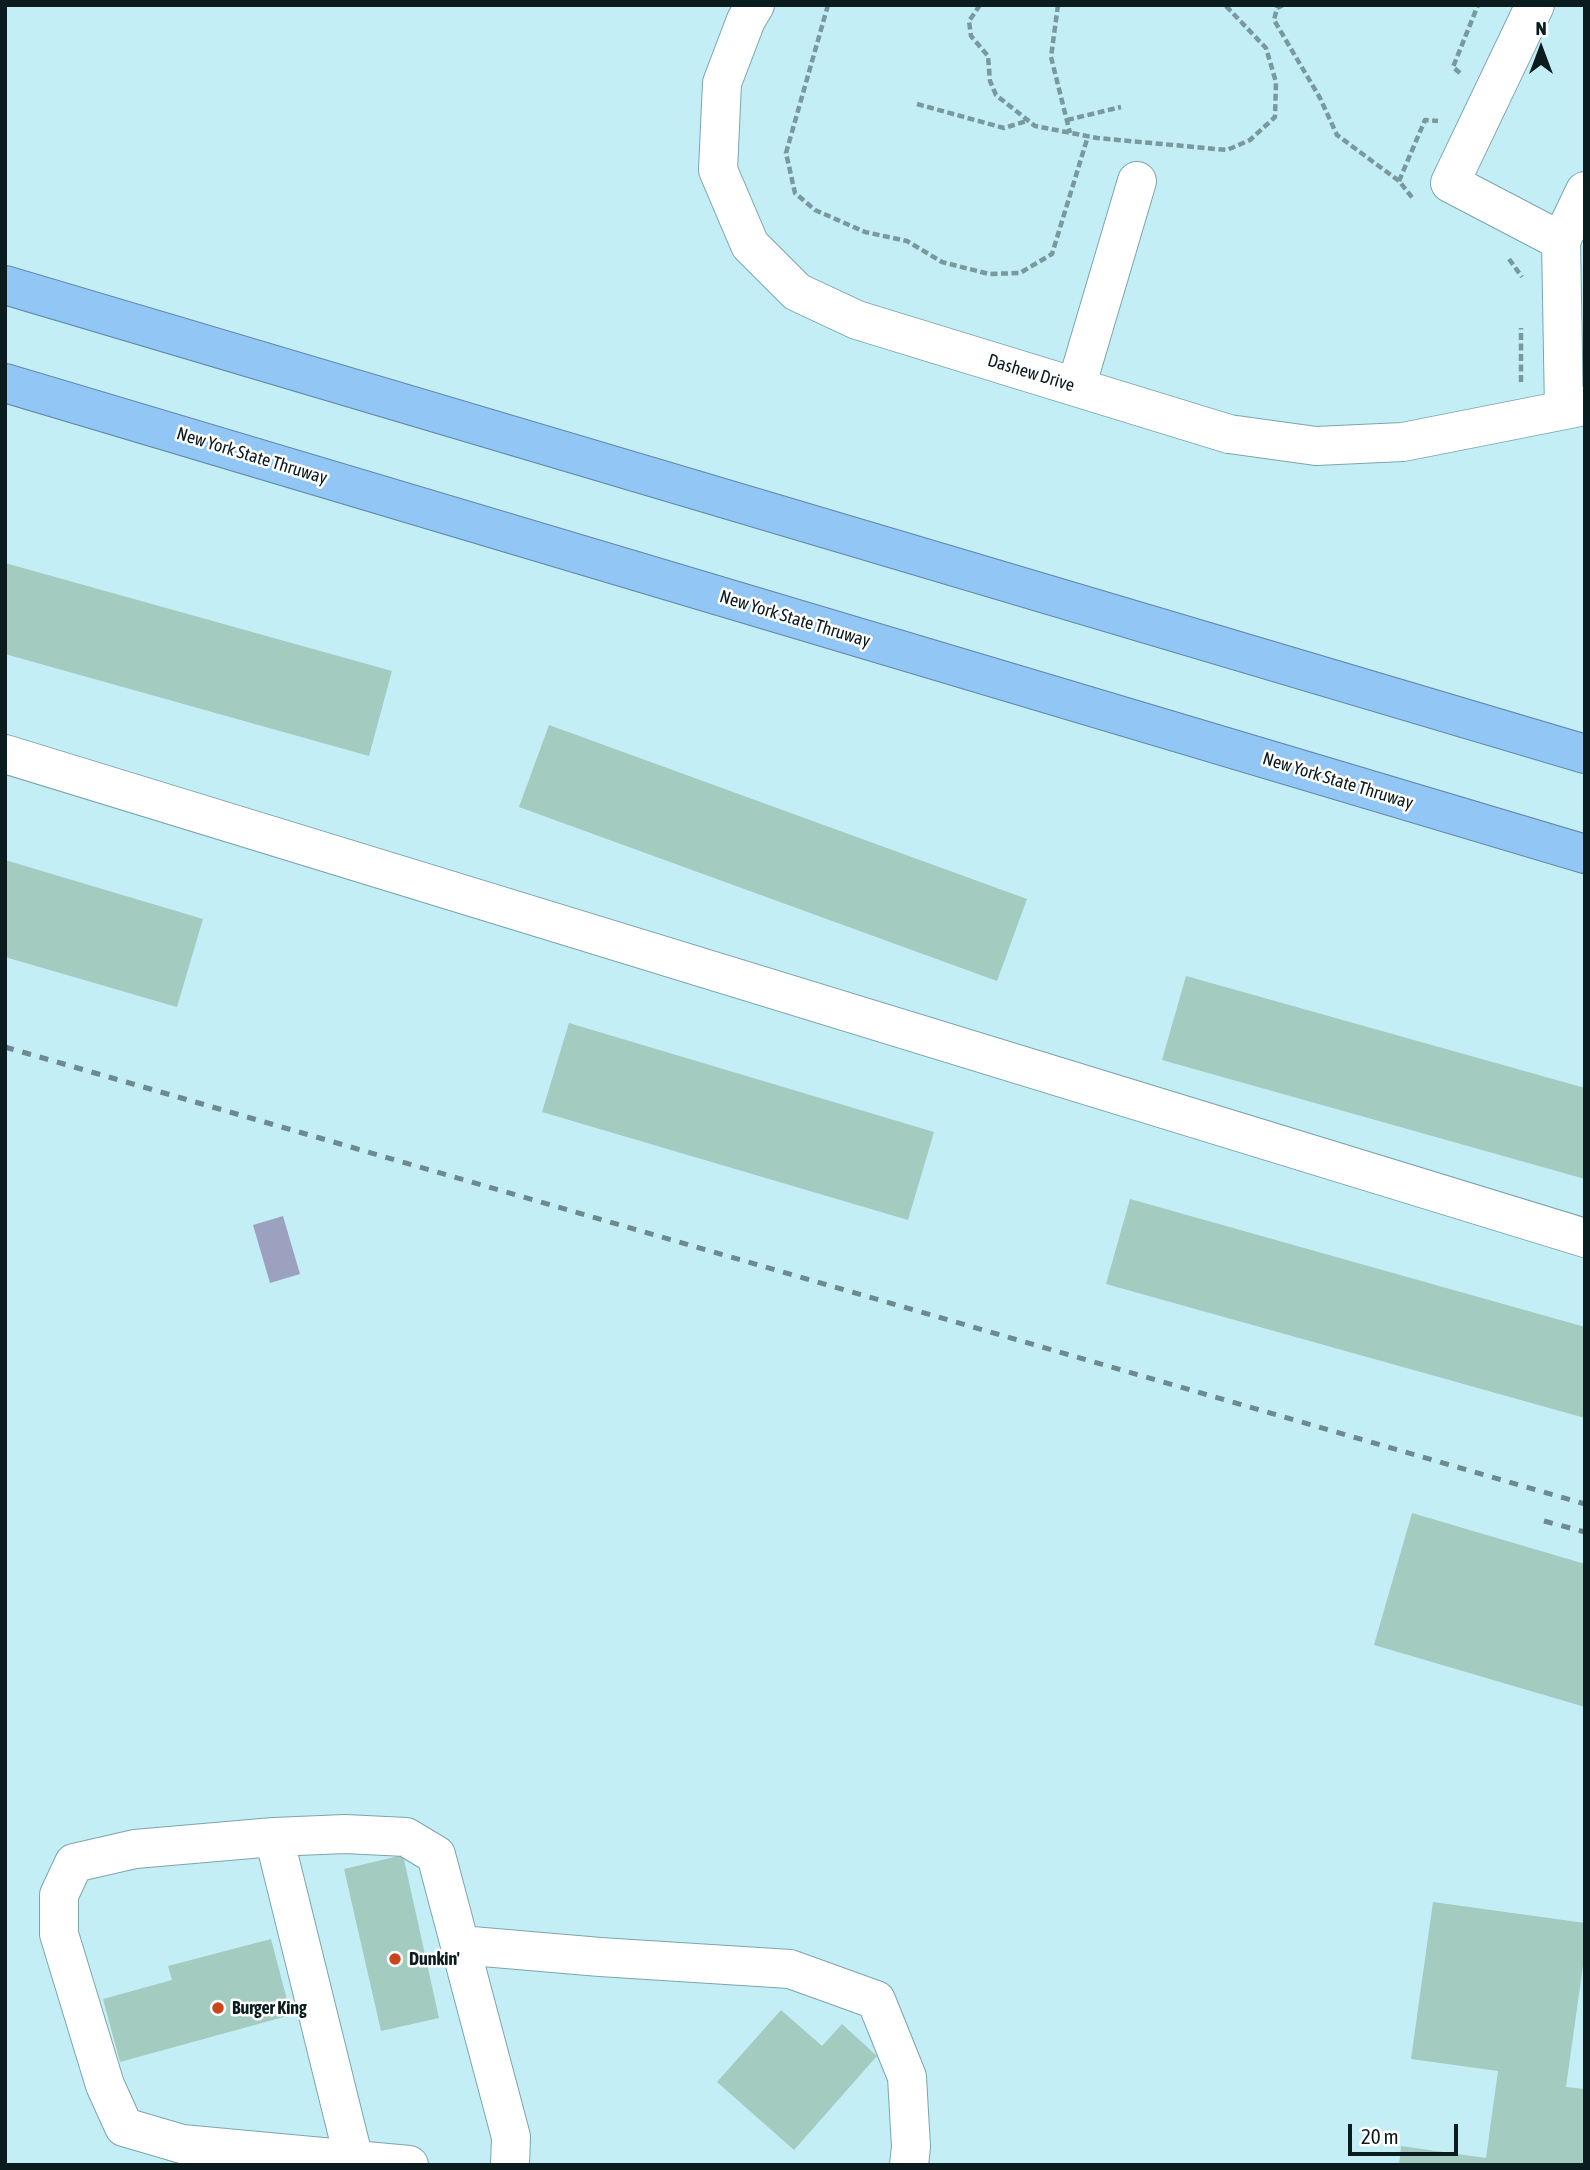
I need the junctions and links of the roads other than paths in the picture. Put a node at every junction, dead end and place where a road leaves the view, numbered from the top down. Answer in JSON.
{"nodes":[{"id":1,"x":755,"y":5,"type":"edge"},
{"id":2,"x":1535,"y":5,"type":"edge"},
{"id":3,"x":1137,"y":181,"type":"dead end"},
{"id":4,"x":1585,"y":191,"type":"edge"},
{"id":5,"x":1561,"y":241,"type":"junction"},
{"id":6,"x":5,"y":285,"type":"edge"},
{"id":7,"x":5,"y":383,"type":"edge"},
{"id":8,"x":1076,"y":387,"type":"junction"},
{"id":9,"x":1574,"y":408,"type":"edge"},
{"id":10,"x":5,"y":754,"type":"edge"},
{"id":11,"x":1585,"y":754,"type":"edge"},
{"id":12,"x":1585,"y":854,"type":"edge"},
{"id":13,"x":1585,"y":1238,"type":"edge"},
{"id":14,"x":274,"y":1837,"type":"junction"},
{"id":15,"x":460,"y":1945,"type":"junction"},
{"id":16,"x":354,"y":2160,"type":"junction"},
{"id":17,"x":409,"y":2165,"type":"edge"},
{"id":18,"x":510,"y":2165,"type":"edge"},
{"id":19,"x":909,"y":2165,"type":"edge"}],
"edges":[{"from":1,"to":8,"type":"street","name":"Dashew Drive"},
{"from":2,"to":5,"type":"street"},
{"from":3,"to":8,"type":"street"},
{"from":4,"to":5,"type":"street"},
{"from":5,"to":9,"type":"street"},
{"from":6,"to":11,"type":"highway"},
{"from":7,"to":12,"type":"highway","name":"New York State Thruway"},
{"from":8,"to":9,"type":"street","name":"Dashew Drive"},
{"from":10,"to":13,"type":"street"},
{"from":14,"to":15,"type":"street"},
{"from":14,"to":16,"type":"street"},
{"from":14,"to":16,"type":"street"},
{"from":15,"to":18,"type":"street"},
{"from":15,"to":19,"type":"street"},
{"from":16,"to":17,"type":"street"}]}
